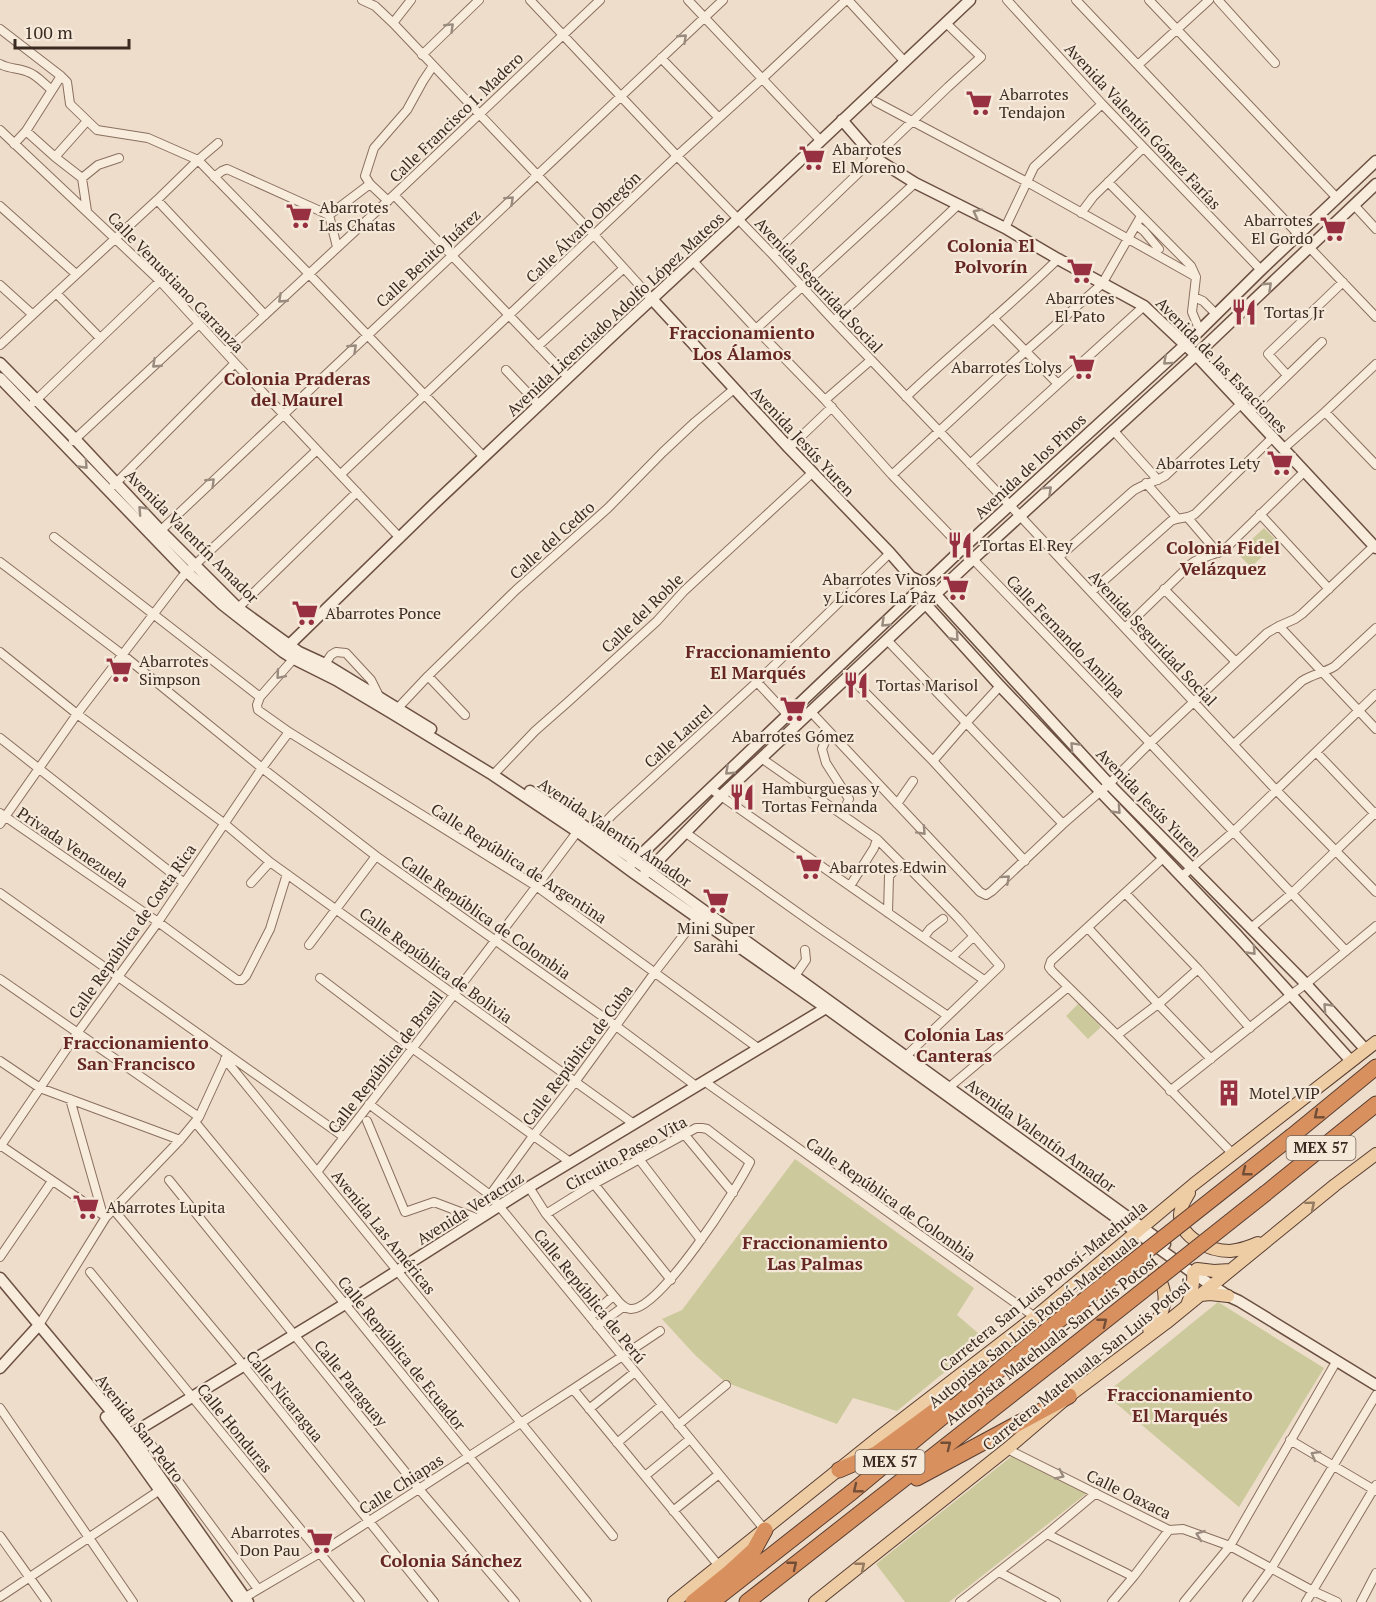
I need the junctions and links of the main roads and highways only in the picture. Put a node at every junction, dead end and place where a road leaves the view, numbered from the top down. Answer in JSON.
{"nodes":[{"id":1,"x":1371,"y":1046,"type":"edge"},
{"id":2,"x":1376,"y":1067,"type":"edge"},
{"id":3,"x":1376,"y":1104,"type":"edge"},
{"id":4,"x":1375,"y":1156,"type":"edge"},
{"id":5,"x":1194,"y":1185,"type":"junction"},
{"id":6,"x":1274,"y":1236,"type":"junction"},
{"id":7,"x":1229,"y":1271,"type":"junction"},
{"id":8,"x":1089,"y":1273,"type":"junction"},
{"id":9,"x":1201,"y":1295,"type":"junction"},
{"id":10,"x":1187,"y":1305,"type":"junction"},
{"id":11,"x":1130,"y":1350,"type":"junction"},
{"id":12,"x":1012,"y":1361,"type":"junction"},
{"id":13,"x":1070,"y":1396,"type":"junction"},
{"id":14,"x":839,"y":1470,"type":"junction"},
{"id":15,"x":880,"y":1498,"type":"junction"},
{"id":16,"x":765,"y":1530,"type":"junction"},
{"id":17,"x":674,"y":1602,"type":"edge"},
{"id":18,"x":693,"y":1602,"type":"edge"},
{"id":19,"x":712,"y":1602,"type":"edge"},
{"id":20,"x":747,"y":1602,"type":"edge"},
{"id":21,"x":815,"y":1602,"type":"edge"}],
"edges":[{"from":1,"to":5,"type":"main road","name":"Carretera San Luis Potosí-Matehuala"},
{"from":2,"to":12,"type":"highway","name":"Autopista San Luis Potosí-Matehuala","number":"MEX 57","one_way":true,"bridge":true},
{"from":15,"to":3,"type":"highway","name":"Autopista Matehuala-San Luis Potosí","number":"MEX 57","one_way":true,"bridge":true},
{"from":6,"to":4,"type":"main road","name":"Carretera Matehuala-San Luis Potosí","one_way":true},
{"from":5,"to":6,"type":"main road"},
{"from":5,"to":8,"type":"main road","name":"Carretera San Luis Potosí-Matehuala"},
{"from":6,"to":7,"type":"main road","name":"Carretera Matehuala-San Luis Potosí"},
{"from":7,"to":9,"type":"main road","name":"Carretera Matehuala-San Luis Potosí"},
{"from":7,"to":9,"type":"main road"},
{"from":7,"to":10,"type":"main road"},
{"from":8,"to":11,"type":"main road"},
{"from":8,"to":14,"type":"main road","name":"Carretera San Luis Potosí-Matehuala"},
{"from":9,"to":10,"type":"main road","name":"Carretera Matehuala-San Luis Potosí"},
{"from":10,"to":11,"type":"main road","name":"Carretera Matehuala-San Luis Potosí"},
{"from":11,"to":13,"type":"main road","name":"Carretera Matehuala-San Luis Potosí"},
{"from":12,"to":14,"type":"highway"},
{"from":12,"to":19,"type":"highway","name":"Autopista San Luis Potosí-Matehuala","number":"MEX 57","one_way":true},
{"from":13,"to":15,"type":"highway"},
{"from":21,"to":13,"type":"main road","name":"Carretera Matehuala-San Luis Potosí","one_way":true},
{"from":14,"to":16,"type":"main road","name":"Carretera San Luis Potosí-Matehuala"},
{"from":20,"to":15,"type":"highway","name":"Autopista Matehuala-San Luis Potosí","number":"MEX 57","one_way":true},
{"from":16,"to":17,"type":"main road","name":"Carretera San Luis Potosí-Matehuala"},
{"from":16,"to":18,"type":"highway"}]}
